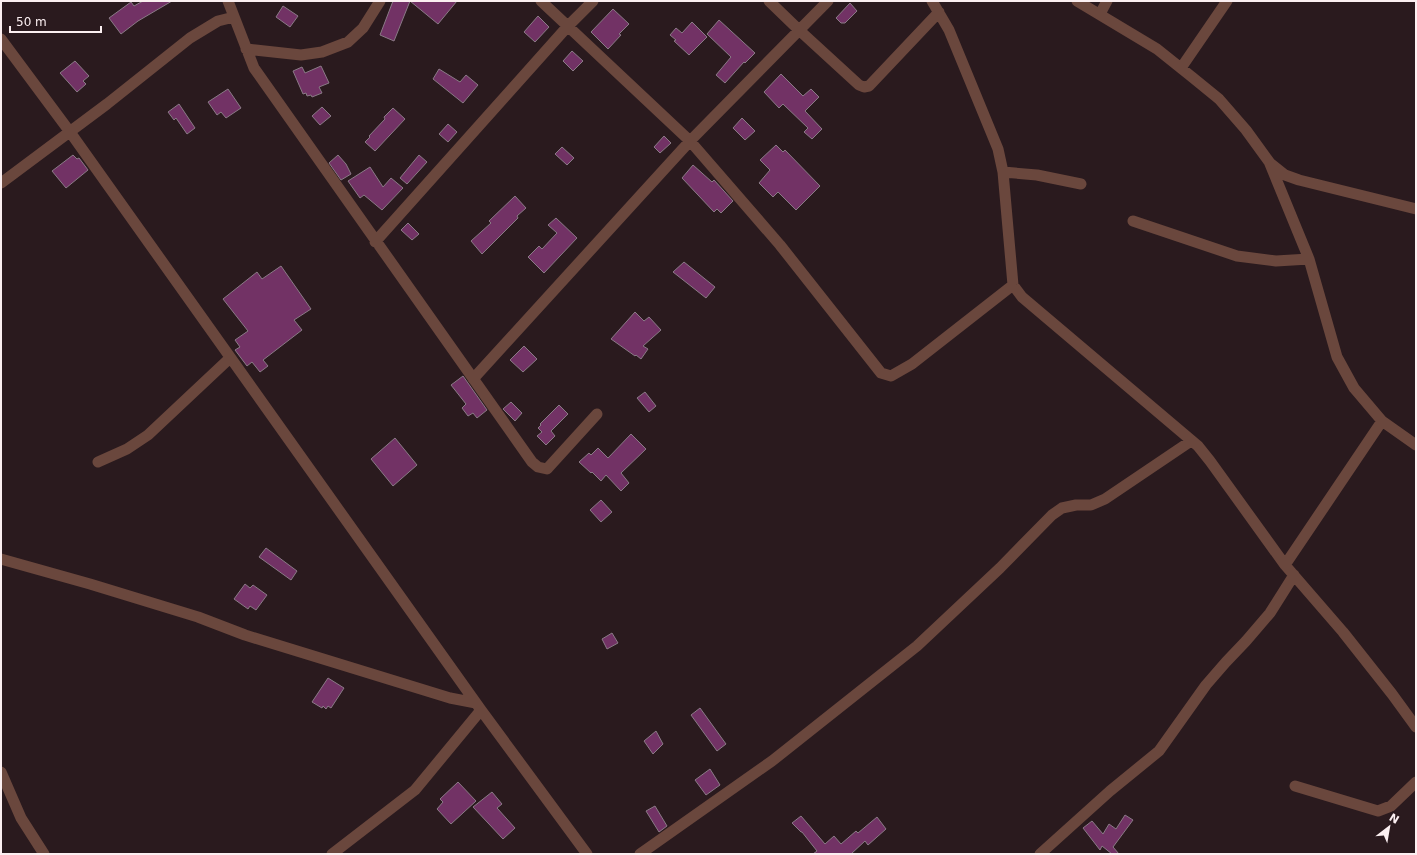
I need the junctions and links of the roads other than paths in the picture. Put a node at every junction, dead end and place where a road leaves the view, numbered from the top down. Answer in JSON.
{"nodes":[{"id":1,"x":228,"y":1,"type":"edge"},
{"id":2,"x":380,"y":1,"type":"edge"},
{"id":3,"x":541,"y":1,"type":"edge"},
{"id":4,"x":593,"y":1,"type":"edge"},
{"id":5,"x":769,"y":1,"type":"edge"},
{"id":6,"x":828,"y":1,"type":"edge"},
{"id":7,"x":932,"y":1,"type":"edge"},
{"id":8,"x":1077,"y":1,"type":"edge"},
{"id":9,"x":1107,"y":1,"type":"edge"},
{"id":10,"x":1227,"y":1,"type":"edge"},
{"id":11,"x":939,"y":12,"type":"junction"},
{"id":12,"x":1100,"y":14,"type":"junction"},
{"id":13,"x":234,"y":17,"type":"junction"},
{"id":14,"x":568,"y":26,"type":"junction"},
{"id":15,"x":799,"y":30,"type":"junction"},
{"id":16,"x":1,"y":39,"type":"edge"},
{"id":17,"x":246,"y":49,"type":"junction"},
{"id":18,"x":1181,"y":68,"type":"junction"},
{"id":19,"x":70,"y":132,"type":"junction"},
{"id":20,"x":690,"y":141,"type":"junction"},
{"id":21,"x":1270,"y":163,"type":"junction"},
{"id":22,"x":1003,"y":172,"type":"junction"},
{"id":23,"x":1,"y":183,"type":"edge"},
{"id":24,"x":1081,"y":184,"type":"dead end"},
{"id":25,"x":1416,"y":209,"type":"edge"},
{"id":26,"x":1133,"y":221,"type":"dead end"},
{"id":27,"x":375,"y":242,"type":"junction"},
{"id":28,"x":1309,"y":259,"type":"junction"},
{"id":29,"x":1013,"y":285,"type":"junction"},
{"id":30,"x":230,"y":358,"type":"junction"},
{"id":31,"x":473,"y":379,"type":"junction"},
{"id":32,"x":597,"y":414,"type":"dead end"},
{"id":33,"x":1382,"y":421,"type":"junction"},
{"id":34,"x":1190,"y":441,"type":"junction"},
{"id":35,"x":1416,"y":445,"type":"edge"},
{"id":36,"x":98,"y":462,"type":"dead end"},
{"id":37,"x":1,"y":559,"type":"edge"},
{"id":38,"x":1284,"y":565,"type":"junction"},
{"id":39,"x":1294,"y":575,"type":"junction"},
{"id":40,"x":479,"y":706,"type":"junction"},
{"id":41,"x":1416,"y":727,"type":"edge"},
{"id":42,"x":1,"y":772,"type":"edge"},
{"id":43,"x":1416,"y":782,"type":"edge"},
{"id":44,"x":1295,"y":786,"type":"dead end"},
{"id":45,"x":44,"y":854,"type":"edge"},
{"id":46,"x":332,"y":854,"type":"edge"},
{"id":47,"x":587,"y":854,"type":"edge"},
{"id":48,"x":640,"y":854,"type":"edge"},
{"id":49,"x":1040,"y":854,"type":"edge"}],
"edges":[{"from":1,"to":13,"type":"street"},
{"from":2,"to":17,"type":"street"},
{"from":3,"to":14,"type":"street"},
{"from":4,"to":14,"type":"street"},
{"from":5,"to":15,"type":"street"},
{"from":6,"to":15,"type":"street"},
{"from":7,"to":11,"type":"street"},
{"from":8,"to":12,"type":"street"},
{"from":9,"to":12,"type":"street"},
{"from":10,"to":18,"type":"street"},
{"from":11,"to":15,"type":"street"},
{"from":11,"to":22,"type":"street"},
{"from":12,"to":18,"type":"street"},
{"from":13,"to":17,"type":"street"},
{"from":13,"to":19,"type":"street"},
{"from":14,"to":20,"type":"street"},
{"from":14,"to":27,"type":"street"},
{"from":15,"to":20,"type":"street"},
{"from":16,"to":19,"type":"street"},
{"from":17,"to":27,"type":"street"},
{"from":18,"to":21,"type":"street"},
{"from":19,"to":23,"type":"street"},
{"from":19,"to":30,"type":"street"},
{"from":20,"to":29,"type":"street"},
{"from":20,"to":31,"type":"street"},
{"from":21,"to":25,"type":"street"},
{"from":21,"to":28,"type":"street"},
{"from":22,"to":24,"type":"street"},
{"from":22,"to":29,"type":"street"},
{"from":26,"to":28,"type":"street"},
{"from":27,"to":31,"type":"street"},
{"from":28,"to":33,"type":"street"},
{"from":29,"to":34,"type":"street"},
{"from":30,"to":36,"type":"street"},
{"from":30,"to":40,"type":"street"},
{"from":31,"to":32,"type":"street"},
{"from":33,"to":35,"type":"street"},
{"from":33,"to":38,"type":"street"},
{"from":34,"to":38,"type":"street"},
{"from":34,"to":48,"type":"street"},
{"from":37,"to":40,"type":"street"},
{"from":38,"to":39,"type":"street"},
{"from":39,"to":41,"type":"street"},
{"from":39,"to":49,"type":"street"},
{"from":40,"to":46,"type":"street"},
{"from":40,"to":47,"type":"street"},
{"from":42,"to":45,"type":"street"},
{"from":43,"to":44,"type":"street"}]}
